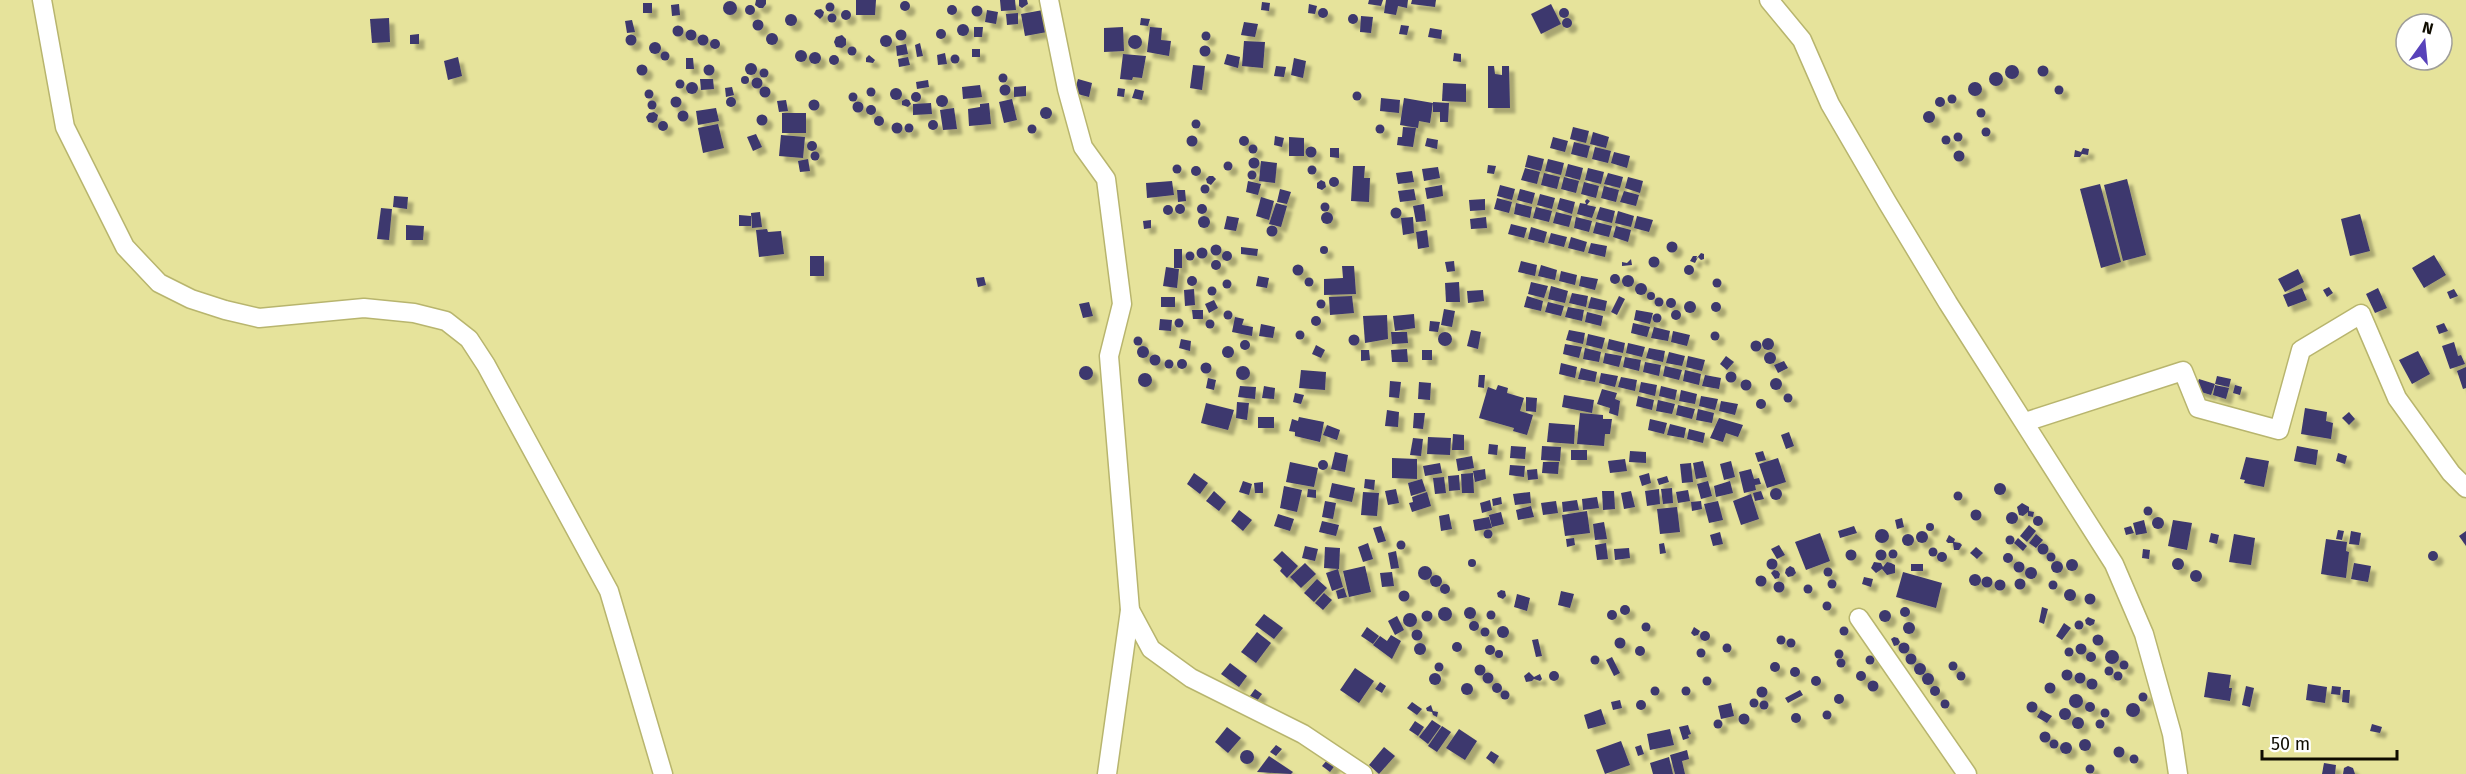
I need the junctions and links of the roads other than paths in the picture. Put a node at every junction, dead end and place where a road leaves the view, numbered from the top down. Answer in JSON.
{"nodes":[{"id":1,"x":42,"y":0,"type":"edge"},
{"id":2,"x":1049,"y":0,"type":"edge"},
{"id":3,"x":1769,"y":0,"type":"edge"},
{"id":4,"x":2025,"y":422,"type":"junction"},
{"id":5,"x":2466,"y":488,"type":"edge"},
{"id":6,"x":1130,"y":610,"type":"junction"},
{"id":7,"x":1859,"y":618,"type":"dead end"},
{"id":8,"x":663,"y":774,"type":"edge"},
{"id":9,"x":1107,"y":774,"type":"edge"},
{"id":10,"x":1363,"y":774,"type":"edge"},
{"id":11,"x":1967,"y":774,"type":"edge"},
{"id":12,"x":2178,"y":774,"type":"edge"}],
"edges":[{"from":1,"to":8,"type":"street"},
{"from":2,"to":6,"type":"street"},
{"from":3,"to":4,"type":"street"},
{"from":4,"to":5,"type":"street"},
{"from":4,"to":12,"type":"street"},
{"from":6,"to":9,"type":"street"},
{"from":6,"to":10,"type":"street"},
{"from":7,"to":11,"type":"street"}]}
